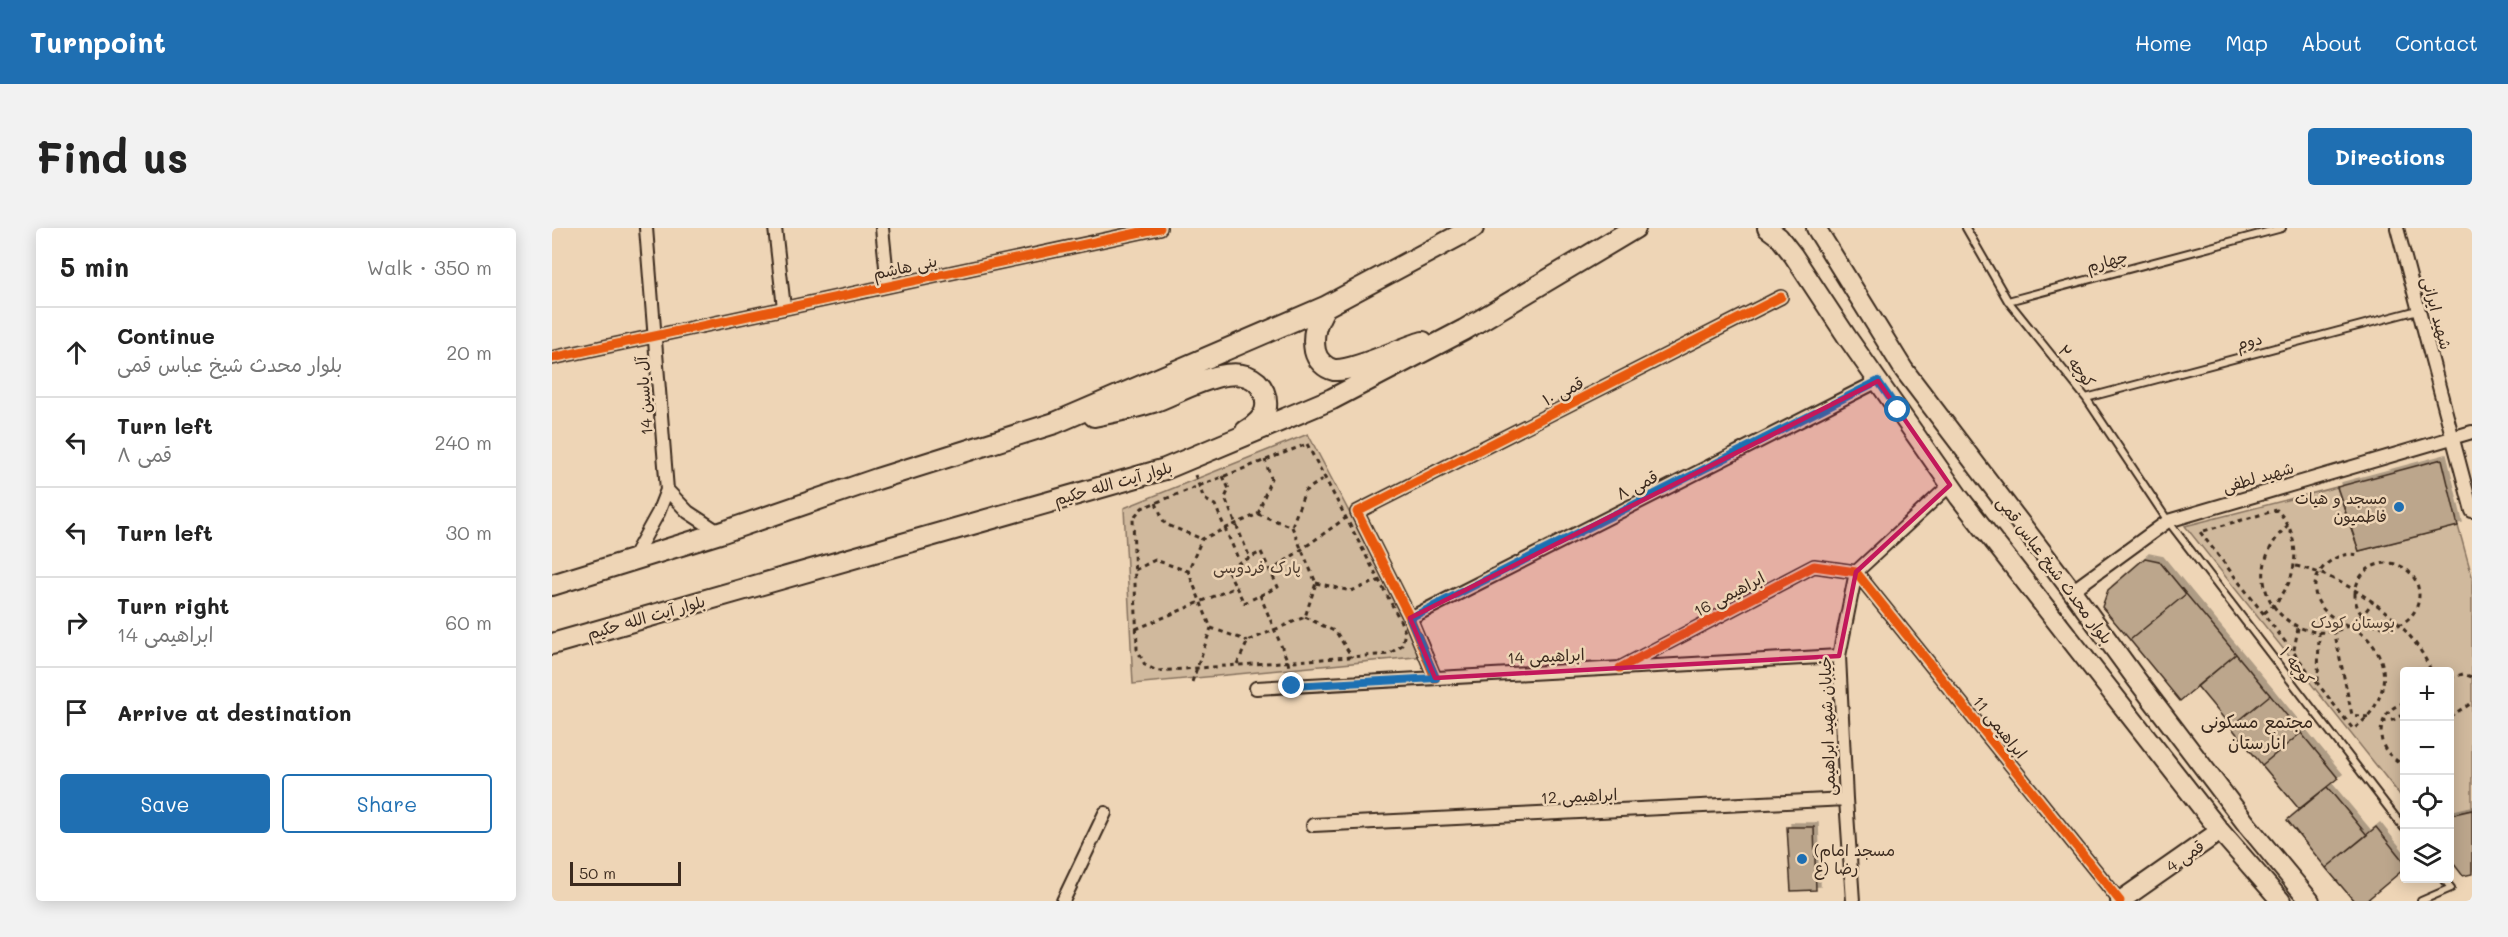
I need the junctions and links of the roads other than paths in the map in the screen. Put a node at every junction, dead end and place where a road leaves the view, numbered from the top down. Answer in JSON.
{"nodes":[{"id":1,"x":646,"y":228,"type":"edge"},
{"id":2,"x":775,"y":228,"type":"edge"},
{"id":3,"x":882,"y":228,"type":"edge"},
{"id":4,"x":1160,"y":228,"type":"edge"},
{"id":5,"x":1473,"y":228,"type":"edge"},
{"id":6,"x":1635,"y":228,"type":"edge"},
{"id":7,"x":1767,"y":228,"type":"edge"},
{"id":8,"x":1816,"y":228,"type":"edge"},
{"id":9,"x":1966,"y":228,"type":"edge"},
{"id":10,"x":2282,"y":228,"type":"edge"},
{"id":11,"x":2397,"y":228,"type":"edge"},
{"id":12,"x":1780,"y":234,"type":"edge"},
{"id":13,"x":888,"y":286,"type":"junction"},
{"id":14,"x":1781,"y":297,"type":"dead end"},
{"id":15,"x":2008,"y":301,"type":"junction"},
{"id":16,"x":1325,"y":307,"type":"junction"},
{"id":17,"x":784,"y":308,"type":"junction"},
{"id":18,"x":2419,"y":310,"type":"junction"},
{"id":19,"x":1464,"y":330,"type":"junction"},
{"id":20,"x":656,"y":337,"type":"junction"},
{"id":21,"x":552,"y":358,"type":"edge"},
{"id":22,"x":1878,"y":381,"type":"junction"},
{"id":23,"x":2086,"y":399,"type":"junction"},
{"id":24,"x":1055,"y":423,"type":"junction"},
{"id":25,"x":2472,"y":432,"type":"edge"},
{"id":26,"x":2453,"y":437,"type":"junction"},
{"id":27,"x":1218,"y":448,"type":"junction"},
{"id":28,"x":1950,"y":485,"type":"junction"},
{"id":29,"x":667,"y":490,"type":"junction"},
{"id":30,"x":2472,"y":511,"type":"edge"},
{"id":31,"x":2168,"y":521,"type":"junction"},
{"id":32,"x":720,"y":533,"type":"junction"},
{"id":33,"x":632,"y":560,"type":"junction"},
{"id":34,"x":1856,"y":572,"type":"junction"},
{"id":35,"x":552,"y":585,"type":"edge"},
{"id":36,"x":2072,"y":591,"type":"junction"},
{"id":37,"x":1410,"y":618,"type":"junction"},
{"id":38,"x":552,"y":644,"type":"edge"},
{"id":39,"x":1839,"y":656,"type":"junction"},
{"id":40,"x":1620,"y":668,"type":"junction"},
{"id":41,"x":1436,"y":678,"type":"junction"},
{"id":42,"x":1256,"y":688,"type":"dead end"},
{"id":43,"x":1846,"y":799,"type":"junction"},
{"id":44,"x":1105,"y":813,"type":"dead end"},
{"id":45,"x":2400,"y":823,"type":"edge"},
{"id":46,"x":1313,"y":825,"type":"dead end"},
{"id":47,"x":2220,"y":831,"type":"junction"},
{"id":48,"x":2447,"y":883,"type":"edge"},
{"id":49,"x":1063,"y":901,"type":"edge"},
{"id":50,"x":1853,"y":901,"type":"edge"},
{"id":51,"x":2120,"y":901,"type":"edge"},
{"id":52,"x":2281,"y":901,"type":"edge"},
{"id":53,"x":2310,"y":901,"type":"edge"},
{"id":54,"x":2421,"y":901,"type":"edge"}],
"edges":[{"from":1,"to":20,"type":"street","name":"آل یاسین 14"},
{"from":2,"to":17,"type":"street"},
{"from":3,"to":13,"type":"street"},
{"from":4,"to":13,"type":"street","name":"بنی هاشم"},
{"from":5,"to":16,"type":"main road"},
{"from":6,"to":19,"type":"main road","name":"بلوار آیت الله حکیم"},
{"from":7,"to":12,"type":"main road","name":"بلوار محدث شیخ عباس قمی"},
{"from":8,"to":36,"type":"main road","name":"بلوار محدث شیخ عباس قمی"},
{"from":9,"to":15,"type":"lane","name":"کوچه ۲"},
{"from":10,"to":15,"type":"lane","name":"چهارم"},
{"from":11,"to":18,"type":"street","name":"شهید ایرانی"},
{"from":12,"to":22,"type":"main road","name":"بلوار محدث شیخ عباس قمی"},
{"from":13,"to":17,"type":"street","name":"بنی هاشم"},
{"from":14,"to":37,"type":"street","name":"قمی ۱۰"},
{"from":15,"to":23,"type":"lane","name":"کوچه ۲"},
{"from":16,"to":19,"type":"main road"},
{"from":16,"to":24,"type":"main road"},
{"from":17,"to":20,"type":"street","name":"بنی هاشم"},
{"from":18,"to":23,"type":"lane","name":"دوم"},
{"from":18,"to":26,"type":"street","name":"شهید ایرانی"},
{"from":19,"to":27,"type":"main road","name":"بلوار آیت الله حکیم"},
{"from":20,"to":21,"type":"street","name":"بنی هاشم"},
{"from":20,"to":29,"type":"street","name":"آل یاسین 14"},
{"from":22,"to":28,"type":"main road","name":"بلوار محدث شیخ عباس قمی"},
{"from":22,"to":37,"type":"street","name":"قمی ۸"},
{"from":23,"to":31,"type":"lane","name":"کوچه ۲"},
{"from":24,"to":27,"type":"main road"},
{"from":24,"to":32,"type":"main road"},
{"from":25,"to":26,"type":"street","name":"شهید لطفی"},
{"from":26,"to":30,"type":"street","name":"شهید ایرانی"},
{"from":26,"to":31,"type":"street","name":"شهید لطفی"},
{"from":27,"to":38,"type":"main road","name":"بلوار آیت الله حکیم"},
{"from":28,"to":34,"type":"street"},
{"from":28,"to":47,"type":"main road","name":"بلوار محدث شیخ عباس قمی"},
{"from":29,"to":32,"type":"street"},
{"from":29,"to":33,"type":"street"},
{"from":31,"to":36,"type":"street","name":"شهید لطفی"},
{"from":31,"to":45,"type":"lane","name":"کوچه ۱"},
{"from":32,"to":33,"type":"main road"},
{"from":33,"to":35,"type":"main road"},
{"from":34,"to":39,"type":"street","name":"خیابان شهید ابراهیمی"},
{"from":34,"to":40,"type":"street","name":"ابراهیمی 16"},
{"from":34,"to":51,"type":"street","name":"ابراهیمی 11"},
{"from":36,"to":53,"type":"main road","name":"بلوار محدث شیخ عباس قمی"},
{"from":37,"to":41,"type":"street"},
{"from":39,"to":40,"type":"street","name":"ابراهیمی 14"},
{"from":39,"to":43,"type":"street","name":"خیابان شهید ابراهیمی"},
{"from":40,"to":41,"type":"street","name":"ابراهیمی 14"},
{"from":41,"to":42,"type":"street","name":"ابراهیمی 14"},
{"from":43,"to":46,"type":"street","name":"ابراهیمی 12"},
{"from":43,"to":50,"type":"street","name":"خیابان شهید ابراهیمی"},
{"from":44,"to":49,"type":"street"},
{"from":47,"to":51,"type":"main road","name":"قمی 4"},
{"from":47,"to":52,"type":"main road","name":"بلوار محدث شیخ عباس قمی"},
{"from":48,"to":54,"type":"lane"}]}
